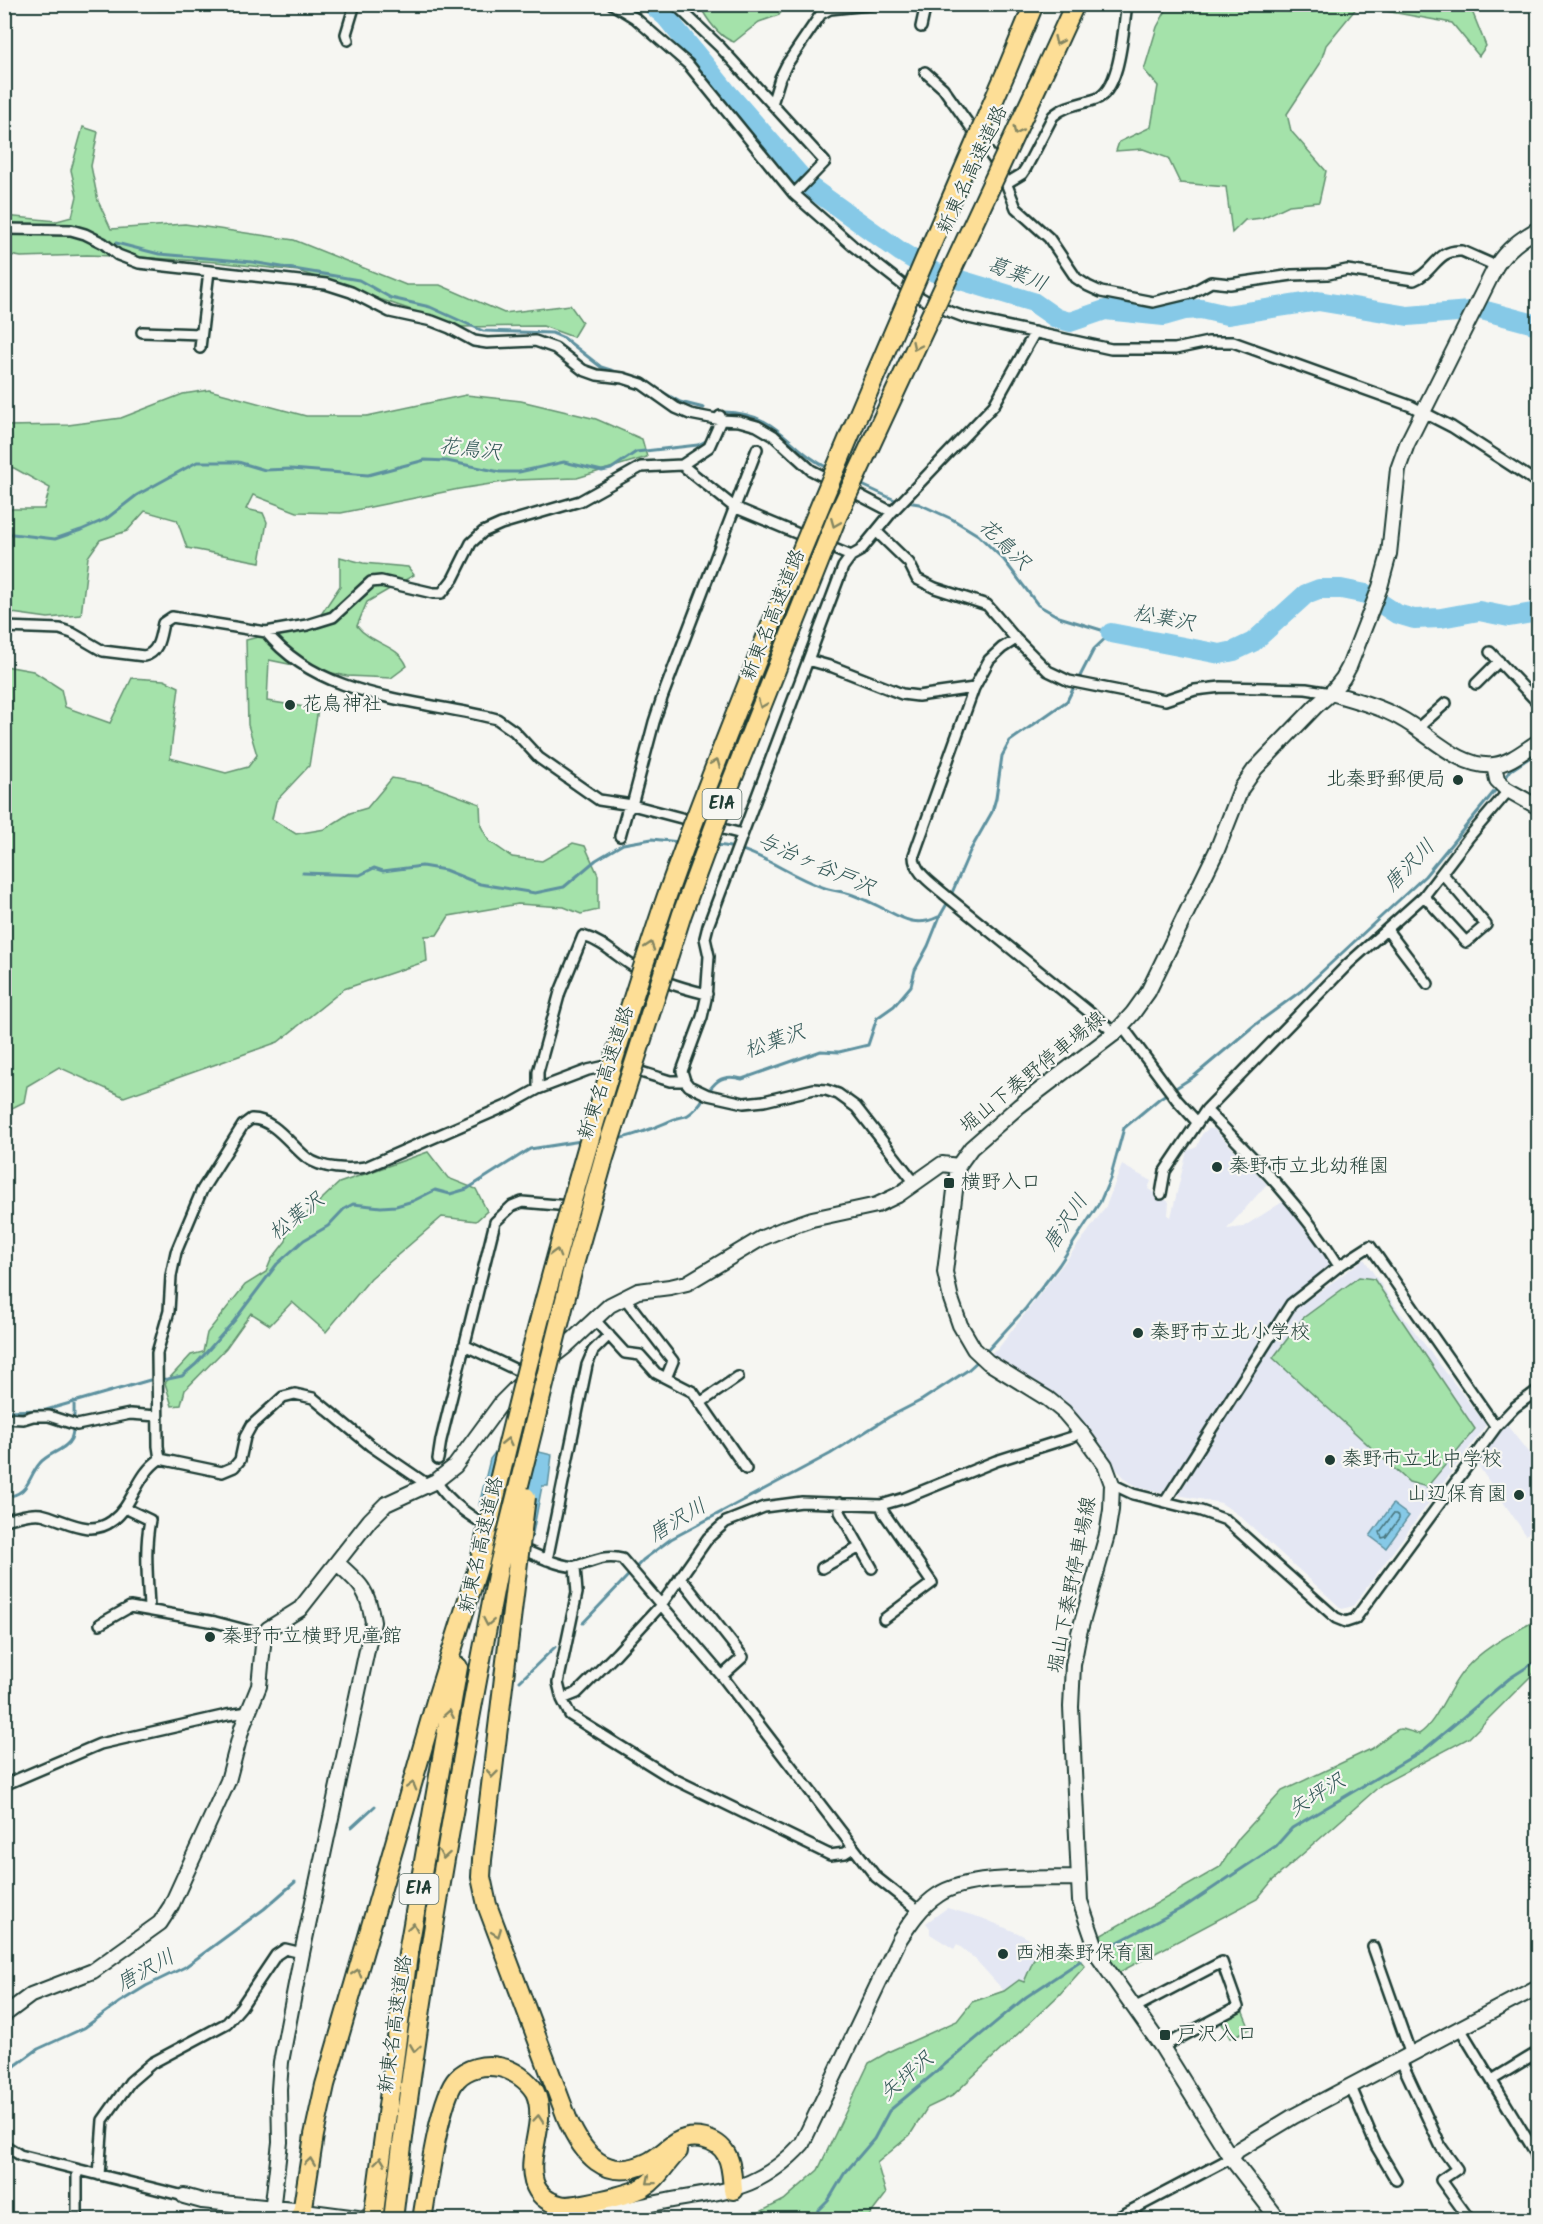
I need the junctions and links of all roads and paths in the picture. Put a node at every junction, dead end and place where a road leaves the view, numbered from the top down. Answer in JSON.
{"nodes":[{"id":1,"x":160,"y":4,"type":"edge"},
{"id":2,"x":174,"y":4,"type":"edge"},
{"id":3,"x":355,"y":4,"type":"edge"},
{"id":4,"x":612,"y":4,"type":"edge"},
{"id":5,"x":675,"y":4,"type":"edge"},
{"id":6,"x":878,"y":4,"type":"edge"},
{"id":7,"x":926,"y":4,"type":"edge"},
{"id":8,"x":1034,"y":4,"type":"edge"},
{"id":9,"x":1075,"y":4,"type":"edge"},
{"id":10,"x":1127,"y":4,"type":"edge"},
{"id":11,"x":921,"y":27,"type":"dead end"},
{"id":12,"x":348,"y":40,"type":"dead end"},
{"id":13,"x":925,"y":72,"type":"dead end"},
{"id":14,"x":772,"y":104,"type":"junction"},
{"id":15,"x":1007,"y":183,"type":"junction"},
{"id":16,"x":796,"y":193,"type":"junction"},
{"id":17,"x":4,"y":229,"type":"edge"},
{"id":18,"x":1539,"y":229,"type":"edge"},
{"id":19,"x":1496,"y":266,"type":"junction"},
{"id":20,"x":209,"y":271,"type":"junction"},
{"id":21,"x":142,"y":332,"type":"dead end"},
{"id":22,"x":1035,"y":332,"type":"junction"},
{"id":23,"x":201,"y":334,"type":"junction"},
{"id":24,"x":200,"y":348,"type":"dead end"},
{"id":25,"x":1423,"y":412,"type":"junction"},
{"id":26,"x":720,"y":417,"type":"junction"},
{"id":27,"x":757,"y":449,"type":"dead end"},
{"id":28,"x":682,"y":465,"type":"junction"},
{"id":29,"x":1539,"y":483,"type":"edge"},
{"id":30,"x":734,"y":507,"type":"junction"},
{"id":31,"x":894,"y":509,"type":"junction"},
{"id":32,"x":877,"y":532,"type":"junction"},
{"id":33,"x":851,"y":556,"type":"junction"},
{"id":34,"x":4,"y":627,"type":"edge"},
{"id":35,"x":266,"y":632,"type":"junction"},
{"id":36,"x":1016,"y":639,"type":"junction"},
{"id":37,"x":1490,"y":652,"type":"dead end"},
{"id":38,"x":808,"y":660,"type":"junction"},
{"id":39,"x":1499,"y":661,"type":"junction"},
{"id":40,"x":1476,"y":684,"type":"dead end"},
{"id":41,"x":974,"y":688,"type":"junction"},
{"id":42,"x":1330,"y":693,"type":"junction"},
{"id":43,"x":1446,"y":703,"type":"dead end"},
{"id":44,"x":1539,"y":703,"type":"edge"},
{"id":45,"x":1418,"y":728,"type":"junction"},
{"id":46,"x":1539,"y":742,"type":"edge"},
{"id":47,"x":1494,"y":765,"type":"junction"},
{"id":48,"x":1504,"y":786,"type":"junction"},
{"id":49,"x":632,"y":805,"type":"junction"},
{"id":50,"x":1539,"y":807,"type":"edge"},
{"id":51,"x":620,"y":836,"type":"dead end"},
{"id":52,"x":741,"y":837,"type":"junction"},
{"id":53,"x":1442,"y":873,"type":"junction"},
{"id":54,"x":1424,"y":896,"type":"junction"},
{"id":55,"x":1387,"y":930,"type":"junction"},
{"id":56,"x":1428,"y":984,"type":"dead end"},
{"id":57,"x":706,"y":994,"type":"junction"},
{"id":58,"x":1119,"y":1029,"type":"junction"},
{"id":59,"x":685,"y":1081,"type":"junction"},
{"id":60,"x":538,"y":1089,"type":"junction"},
{"id":61,"x":1206,"y":1110,"type":"junction"},
{"id":62,"x":1197,"y":1122,"type":"junction"},
{"id":63,"x":958,"y":1166,"type":"junction"},
{"id":64,"x":915,"y":1184,"type":"junction"},
{"id":65,"x":1161,"y":1194,"type":"dead end"},
{"id":66,"x":596,"y":1208,"type":"dead end"},
{"id":67,"x":1339,"y":1266,"type":"junction"},
{"id":68,"x":624,"y":1297,"type":"junction"},
{"id":69,"x":594,"y":1319,"type":"junction"},
{"id":70,"x":609,"y":1335,"type":"junction"},
{"id":71,"x":464,"y":1345,"type":"junction"},
{"id":72,"x":528,"y":1376,"type":"junction"},
{"id":73,"x":738,"y":1377,"type":"dead end"},
{"id":74,"x":666,"y":1378,"type":"junction"},
{"id":75,"x":1539,"y":1390,"type":"edge"},
{"id":76,"x":700,"y":1403,"type":"junction"},
{"id":77,"x":158,"y":1416,"type":"junction"},
{"id":78,"x":4,"y":1418,"type":"edge"},
{"id":79,"x":1496,"y":1427,"type":"junction"},
{"id":80,"x":1082,"y":1432,"type":"junction"},
{"id":81,"x":160,"y":1459,"type":"junction"},
{"id":82,"x":438,"y":1459,"type":"dead end"},
{"id":83,"x":746,"y":1469,"type":"dead end"},
{"id":84,"x":432,"y":1483,"type":"junction"},
{"id":85,"x":1112,"y":1484,"type":"junction"},
{"id":86,"x":1165,"y":1502,"type":"junction"},
{"id":87,"x":840,"y":1503,"type":"junction"},
{"id":88,"x":881,"y":1505,"type":"junction"},
{"id":89,"x":125,"y":1508,"type":"junction"},
{"id":90,"x":4,"y":1520,"type":"edge"},
{"id":91,"x":860,"y":1547,"type":"junction"},
{"id":92,"x":547,"y":1560,"type":"junction"},
{"id":93,"x":480,"y":1561,"type":"junction"},
{"id":94,"x":337,"y":1563,"type":"junction"},
{"id":95,"x":508,"y":1567,"type":"junction"},
{"id":96,"x":575,"y":1567,"type":"junction"},
{"id":97,"x":822,"y":1568,"type":"dead end"},
{"id":98,"x":872,"y":1568,"type":"dead end"},
{"id":99,"x":680,"y":1577,"type":"junction"},
{"id":100,"x":661,"y":1605,"type":"junction"},
{"id":101,"x":148,"y":1610,"type":"junction"},
{"id":102,"x":884,"y":1619,"type":"dead end"},
{"id":103,"x":100,"y":1624,"type":"dead end"},
{"id":104,"x":264,"y":1635,"type":"junction"},
{"id":105,"x":722,"y":1676,"type":"junction"},
{"id":106,"x":562,"y":1699,"type":"junction"},
{"id":107,"x":249,"y":1712,"type":"junction"},
{"id":108,"x":4,"y":1785,"type":"edge"},
{"id":109,"x":853,"y":1848,"type":"junction"},
{"id":110,"x":1079,"y":1878,"type":"junction"},
{"id":111,"x":919,"y":1911,"type":"junction"},
{"id":112,"x":1373,"y":1947,"type":"dead end"},
{"id":113,"x":302,"y":1953,"type":"junction"},
{"id":114,"x":1539,"y":1987,"type":"edge"},
{"id":115,"x":1134,"y":2007,"type":"junction"},
{"id":116,"x":4,"y":2015,"type":"edge"},
{"id":117,"x":1461,"y":2030,"type":"junction"},
{"id":118,"x":1162,"y":2047,"type":"junction"},
{"id":119,"x":1539,"y":2052,"type":"edge"},
{"id":120,"x":1406,"y":2058,"type":"junction"},
{"id":121,"x":1492,"y":2080,"type":"junction"},
{"id":122,"x":1351,"y":2087,"type":"junction"},
{"id":123,"x":4,"y":2145,"type":"edge"},
{"id":124,"x":1537,"y":2151,"type":"edge"},
{"id":125,"x":1231,"y":2158,"type":"junction"},
{"id":126,"x":1539,"y":2164,"type":"edge"},
{"id":127,"x":77,"y":2170,"type":"junction"},
{"id":128,"x":99,"y":2175,"type":"junction"},
{"id":129,"x":1396,"y":2181,"type":"dead end"},
{"id":130,"x":733,"y":2190,"type":"junction"},
{"id":131,"x":184,"y":2196,"type":"joint"},
{"id":132,"x":272,"y":2214,"type":"edge"},
{"id":133,"x":302,"y":2214,"type":"edge"},
{"id":134,"x":76,"y":2220,"type":"edge"},
{"id":135,"x":373,"y":2220,"type":"edge"},
{"id":136,"x":393,"y":2220,"type":"edge"},
{"id":137,"x":422,"y":2220,"type":"edge"},
{"id":138,"x":577,"y":2220,"type":"edge"},
{"id":139,"x":1113,"y":2220,"type":"edge"},
{"id":140,"x":1279,"y":2220,"type":"edge"},
{"id":141,"x":1470,"y":2220,"type":"edge"}],
"edges":[{"from":1,"to":2,"type":"street"},
{"from":3,"to":12,"type":"street"},
{"from":4,"to":16,"type":"street"},
{"from":5,"to":14,"type":"street"},
{"from":6,"to":14,"type":"street"},
{"from":7,"to":11,"type":"street"},
{"from":93,"to":8,"type":"highway","name":"新東名高速道路","number":"E1A","one_way":true,"bridge":true},
{"from":9,"to":95,"type":"highway","name":"新東名高速道路","number":"E1A","one_way":true,"bridge":true},
{"from":10,"to":15,"type":"street"},
{"from":13,"to":15,"type":"street"},
{"from":14,"to":16,"type":"street"},
{"from":15,"to":19,"type":"street"},
{"from":16,"to":22,"type":"street"},
{"from":17,"to":20,"type":"street"},
{"from":18,"to":19,"type":"street","name":"堀山下秦野停車場線"},
{"from":19,"to":25,"type":"street","name":"堀山下秦野停車場線"},
{"from":20,"to":23,"type":"street"},
{"from":20,"to":26,"type":"street"},
{"from":21,"to":23,"type":"street"},
{"from":22,"to":25,"type":"street"},
{"from":22,"to":31,"type":"street"},
{"from":23,"to":24,"type":"street"},
{"from":25,"to":29,"type":"street"},
{"from":25,"to":42,"type":"street","name":"堀山下秦野停車場線"},
{"from":26,"to":28,"type":"street"},
{"from":26,"to":31,"type":"street"},
{"from":27,"to":30,"type":"street"},
{"from":28,"to":30,"type":"street"},
{"from":28,"to":35,"type":"street"},
{"from":30,"to":33,"type":"street"},
{"from":30,"to":49,"type":"street"},
{"from":31,"to":32,"type":"street"},
{"from":32,"to":33,"type":"street"},
{"from":32,"to":36,"type":"street"},
{"from":33,"to":38,"type":"street"},
{"from":34,"to":35,"type":"street"},
{"from":35,"to":49,"type":"street"},
{"from":36,"to":41,"type":"street"},
{"from":36,"to":42,"type":"street"},
{"from":37,"to":39,"type":"street"},
{"from":38,"to":41,"type":"street"},
{"from":38,"to":52,"type":"street"},
{"from":39,"to":40,"type":"street"},
{"from":39,"to":44,"type":"street"},
{"from":41,"to":58,"type":"street"},
{"from":42,"to":45,"type":"street"},
{"from":42,"to":58,"type":"street","name":"堀山下秦野停車場線"},
{"from":43,"to":45,"type":"street"},
{"from":45,"to":47,"type":"street"},
{"from":46,"to":47,"type":"street"},
{"from":47,"to":48,"type":"street"},
{"from":48,"to":50,"type":"street"},
{"from":48,"to":53,"type":"street"},
{"from":49,"to":51,"type":"street"},
{"from":49,"to":52,"type":"street"},
{"from":52,"to":57,"type":"street"},
{"from":53,"to":54,"type":"street"},
{"from":53,"to":54,"type":"street"},
{"from":54,"to":55,"type":"street"},
{"from":55,"to":56,"type":"street"},
{"from":55,"to":61,"type":"street"},
{"from":57,"to":59,"type":"street"},
{"from":57,"to":60,"type":"street"},
{"from":58,"to":62,"type":"street"},
{"from":58,"to":63,"type":"street","name":"堀山下秦野停車場線"},
{"from":59,"to":60,"type":"street"},
{"from":59,"to":64,"type":"street"},
{"from":60,"to":77,"type":"street"},
{"from":61,"to":62,"type":"street"},
{"from":61,"to":67,"type":"street"},
{"from":62,"to":65,"type":"street"},
{"from":63,"to":64,"type":"street"},
{"from":63,"to":80,"type":"street","name":"堀山下秦野停車場線"},
{"from":64,"to":68,"type":"street"},
{"from":66,"to":71,"type":"street"},
{"from":67,"to":79,"type":"street"},
{"from":67,"to":86,"type":"street"},
{"from":68,"to":69,"type":"street"},
{"from":68,"to":74,"type":"street"},
{"from":69,"to":70,"type":"street"},
{"from":69,"to":72,"type":"street"},
{"from":70,"to":74,"type":"street"},
{"from":70,"to":92,"type":"street"},
{"from":71,"to":72,"type":"street"},
{"from":71,"to":82,"type":"street"},
{"from":72,"to":84,"type":"street"},
{"from":73,"to":76,"type":"street"},
{"from":74,"to":76,"type":"street"},
{"from":75,"to":79,"type":"street"},
{"from":76,"to":83,"type":"street"},
{"from":77,"to":78,"type":"street"},
{"from":77,"to":81,"type":"street"},
{"from":79,"to":86,"type":"street"},
{"from":80,"to":85,"type":"street","name":"堀山下秦野停車場線"},
{"from":80,"to":88,"type":"street"},
{"from":81,"to":84,"type":"street"},
{"from":81,"to":89,"type":"street"},
{"from":84,"to":92,"type":"street"},
{"from":84,"to":94,"type":"street"},
{"from":85,"to":86,"type":"street"},
{"from":85,"to":110,"type":"street","name":"堀山下秦野停車場線"},
{"from":87,"to":88,"type":"street"},
{"from":87,"to":91,"type":"street"},
{"from":87,"to":99,"type":"street"},
{"from":88,"to":102,"type":"street"},
{"from":89,"to":90,"type":"street"},
{"from":89,"to":101,"type":"street"},
{"from":91,"to":97,"type":"street"},
{"from":91,"to":98,"type":"street"},
{"from":92,"to":96,"type":"street"},
{"from":133,"to":93,"type":"highway","one_way":true},
{"from":135,"to":93,"type":"highway","name":"新東名高速道路","number":"E1A","one_way":true},
{"from":94,"to":104,"type":"street"},
{"from":94,"to":113,"type":"street"},
{"from":95,"to":130,"type":"highway","one_way":true},
{"from":95,"to":136,"type":"highway","name":"新東名高速道路","number":"E1A","one_way":true},
{"from":96,"to":100,"type":"street"},
{"from":96,"to":106,"type":"street"},
{"from":99,"to":100,"type":"street"},
{"from":99,"to":105,"type":"street"},
{"from":100,"to":105,"type":"street"},
{"from":100,"to":106,"type":"street"},
{"from":101,"to":103,"type":"street"},
{"from":101,"to":104,"type":"street"},
{"from":104,"to":107,"type":"street"},
{"from":105,"to":109,"type":"street"},
{"from":106,"to":109,"type":"street"},
{"from":107,"to":108,"type":"street"},
{"from":107,"to":116,"type":"street"},
{"from":109,"to":111,"type":"street"},
{"from":110,"to":111,"type":"street"},
{"from":110,"to":115,"type":"street","name":"堀山下秦野停車場線"},
{"from":111,"to":130,"type":"street"},
{"from":112,"to":120,"type":"street"},
{"from":113,"to":128,"type":"street"},
{"from":113,"to":132,"type":"street"},
{"from":114,"to":117,"type":"street"},
{"from":115,"to":118,"type":"street","name":"堀山下秦野停車場線"},
{"from":115,"to":118,"type":"street"},
{"from":117,"to":120,"type":"street"},
{"from":117,"to":121,"type":"street"},
{"from":118,"to":125,"type":"street","name":"堀山下秦野停車場線"},
{"from":119,"to":121,"type":"street"},
{"from":120,"to":122,"type":"street"},
{"from":120,"to":141,"type":"street"},
{"from":121,"to":124,"type":"street"},
{"from":122,"to":125,"type":"street"},
{"from":122,"to":129,"type":"street"},
{"from":123,"to":127,"type":"street"},
{"from":124,"to":126,"type":"street"},
{"from":125,"to":139,"type":"street"},
{"from":125,"to":140,"type":"street","name":"堀山下秦野停車場線"},
{"from":127,"to":128,"type":"street"},
{"from":127,"to":134,"type":"street"},
{"from":128,"to":131,"type":"street"},
{"from":130,"to":137,"type":"highway","one_way":true},
{"from":130,"to":138,"type":"street"},
{"from":131,"to":132,"type":"street"},
{"from":132,"to":133,"type":"street"},
{"from":133,"to":135,"type":"street"}]}
